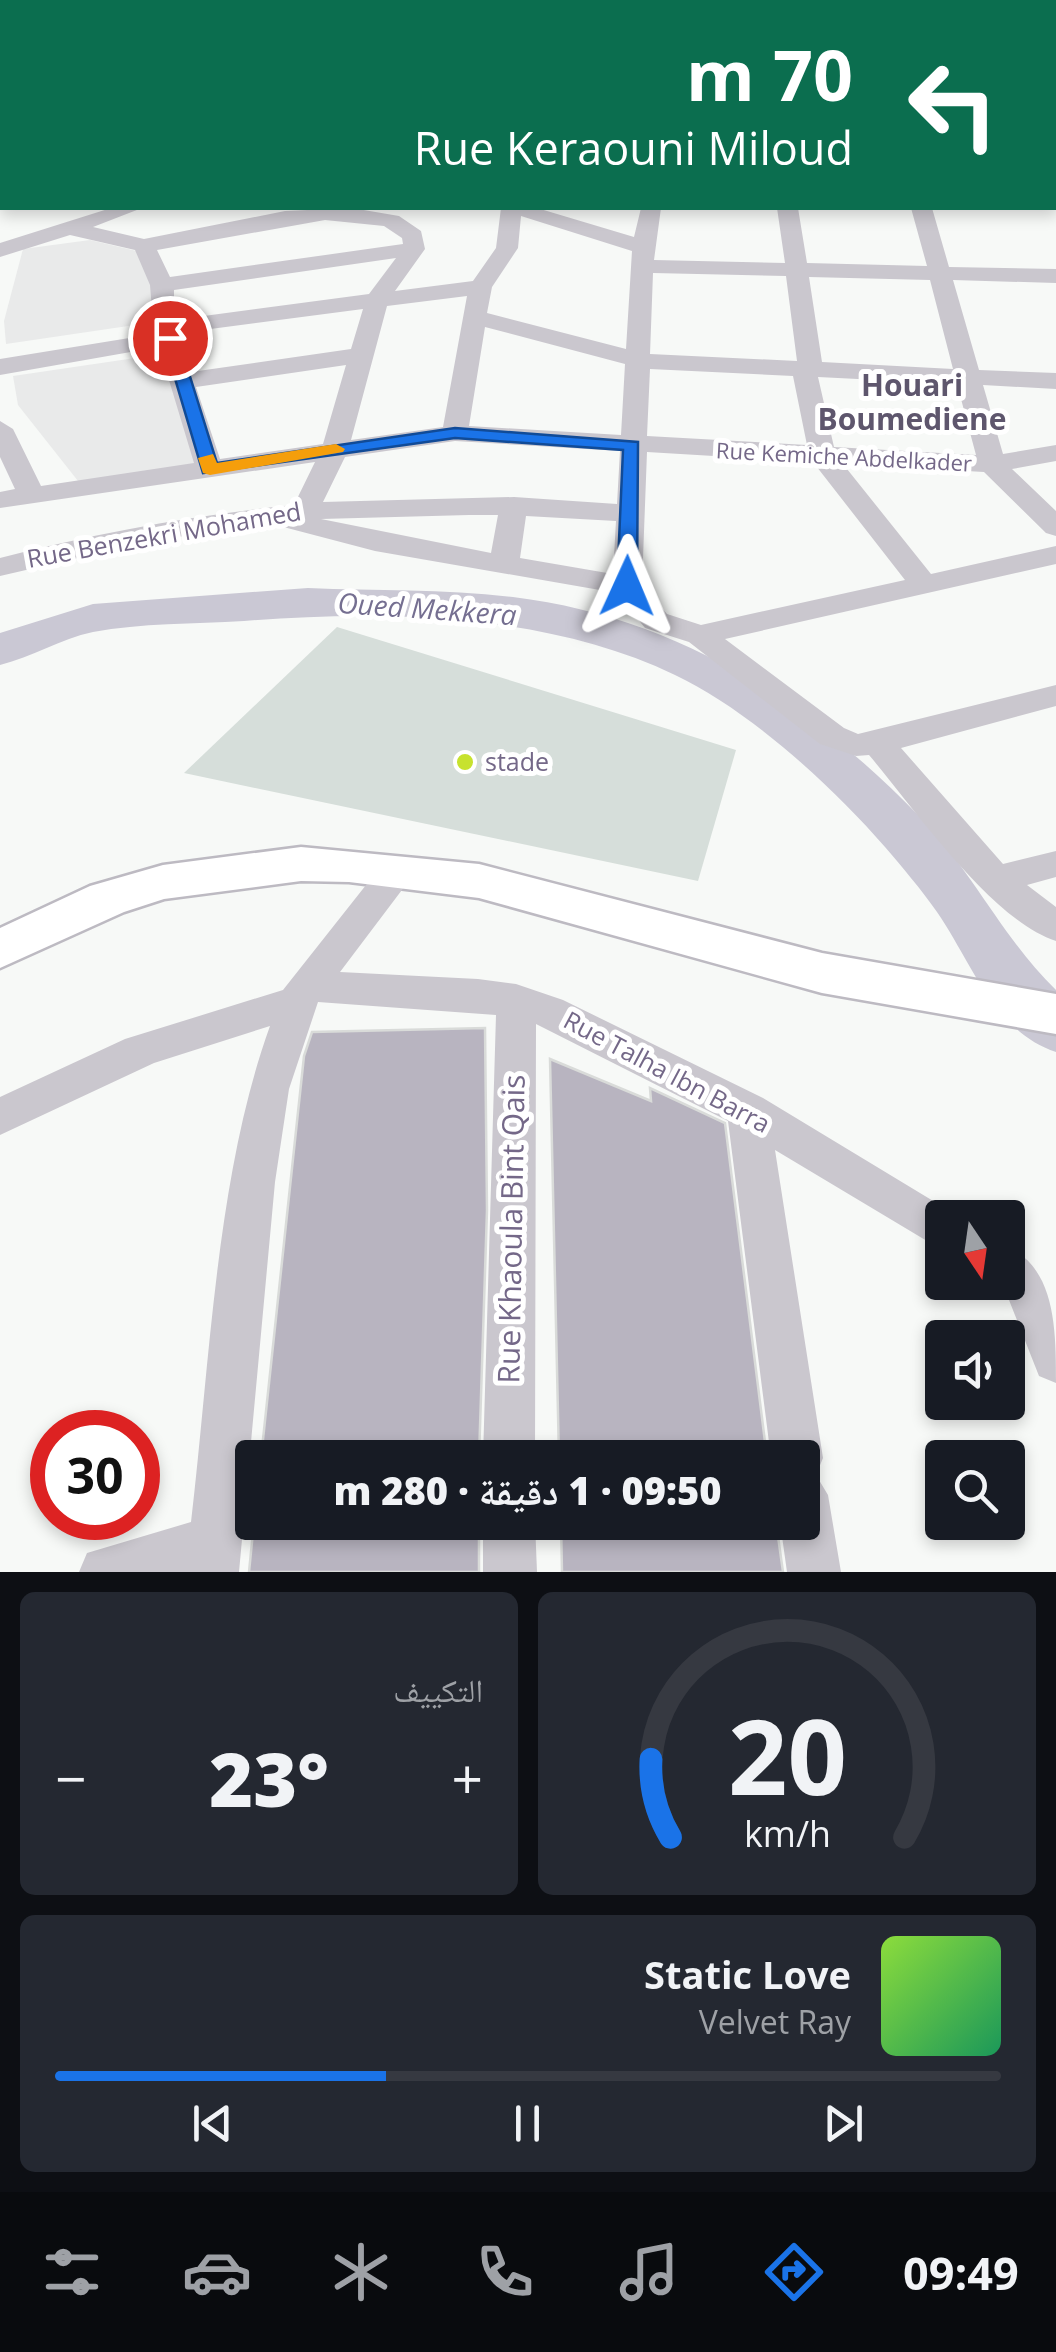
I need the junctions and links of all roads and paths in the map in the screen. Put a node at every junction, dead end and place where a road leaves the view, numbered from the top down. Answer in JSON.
{"nodes":[{"id":1,"x":124,"y":210,"type":"edge"},
{"id":2,"x":513,"y":210,"type":"edge"},
{"id":3,"x":518,"y":210,"type":"edge"},
{"id":4,"x":651,"y":210,"type":"edge"},
{"id":5,"x":788,"y":210,"type":"edge"},
{"id":6,"x":922,"y":210,"type":"edge"},
{"id":7,"x":65,"y":227,"type":"junction"},
{"id":8,"x":144,"y":246,"type":"junction"},
{"id":9,"x":414,"y":249,"type":"junction"},
{"id":10,"x":0,"y":250,"type":"edge"},
{"id":11,"x":643,"y":256,"type":"junction"},
{"id":12,"x":799,"y":268,"type":"junction"},
{"id":13,"x":938,"y":274,"type":"junction"},
{"id":14,"x":1056,"y":276,"type":"edge"},
{"id":15,"x":162,"y":285,"type":"junction"},
{"id":16,"x":480,"y":286,"type":"junction"},
{"id":17,"x":378,"y":298,"type":"junction"},
{"id":18,"x":477,"y":318,"type":"junction"},
{"id":19,"x":166,"y":329,"type":"junction"},
{"id":20,"x":0,"y":350,"type":"edge"},
{"id":21,"x":364,"y":355,"type":"junction"},
{"id":22,"x":640,"y":361,"type":"junction"},
{"id":23,"x":0,"y":367,"type":"edge"},
{"id":24,"x":807,"y":370,"type":"junction"},
{"id":25,"x":968,"y":377,"type":"junction"},
{"id":26,"x":185,"y":381,"type":"junction"},
{"id":27,"x":1056,"y":381,"type":"edge"},
{"id":28,"x":0,"y":429,"type":"edge"},
{"id":29,"x":455,"y":433,"type":"junction"},
{"id":30,"x":632,"y":446,"type":"junction"},
{"id":31,"x":334,"y":449,"type":"junction"},
{"id":32,"x":1056,"y":453,"type":"edge"},
{"id":33,"x":823,"y":456,"type":"junction"},
{"id":34,"x":992,"y":464,"type":"junction"},
{"id":35,"x":210,"y":470,"type":"junction"},
{"id":36,"x":33,"y":497,"type":"junction"},
{"id":37,"x":0,"y":500,"type":"edge"},
{"id":38,"x":514,"y":505,"type":"junction"},
{"id":39,"x":306,"y":508,"type":"junction"},
{"id":40,"x":628,"y":513,"type":"junction"},
{"id":41,"x":274,"y":516,"type":"junction"},
{"id":42,"x":1056,"y":527,"type":"edge"},
{"id":43,"x":1056,"y":555,"type":"edge"},
{"id":44,"x":504,"y":564,"type":"junction"},
{"id":45,"x":0,"y":567,"type":"edge"},
{"id":46,"x":627,"y":586,"type":"junction"},
{"id":47,"x":925,"y":586,"type":"junction"},
{"id":48,"x":700,"y":635,"type":"junction"},
{"id":49,"x":1056,"y":695,"type":"edge"},
{"id":50,"x":878,"y":743,"type":"junction"},
{"id":51,"x":1056,"y":864,"type":"edge"},
{"id":52,"x":398,"y":870,"type":"junction"},
{"id":53,"x":995,"y":880,"type":"junction"},
{"id":54,"x":1056,"y":927,"type":"edge"},
{"id":55,"x":0,"y":949,"type":"edge"},
{"id":56,"x":302,"y":993,"type":"junction"},
{"id":57,"x":516,"y":1000,"type":"junction"},
{"id":58,"x":1056,"y":1014,"type":"edge"},
{"id":59,"x":748,"y":1110,"type":"junction"},
{"id":60,"x":0,"y":1116,"type":"edge"},
{"id":61,"x":925,"y":1219,"type":"edge"},
{"id":62,"x":1025,"y":1284,"type":"edge"},
{"id":63,"x":1056,"y":1360,"type":"edge"},
{"id":64,"x":509,"y":1440,"type":"edge"},
{"id":65,"x":794,"y":1440,"type":"edge"},
{"id":66,"x":509,"y":1540,"type":"edge"},
{"id":67,"x":809,"y":1540,"type":"edge"},
{"id":68,"x":213,"y":1557,"type":"edge"},
{"id":69,"x":106,"y":1572,"type":"edge"},
{"id":70,"x":510,"y":1572,"type":"edge"},
{"id":71,"x":814,"y":1572,"type":"edge"}],
"edges":[{"from":1,"to":7,"type":"street"},
{"from":2,"to":16,"type":"street"},
{"from":3,"to":11,"type":"street"},
{"from":4,"to":11,"type":"street"},
{"from":5,"to":12,"type":"street"},
{"from":6,"to":13,"type":"street"},
{"from":7,"to":8,"type":"street"},
{"from":7,"to":10,"type":"street"},
{"from":8,"to":9,"type":"street"},
{"from":8,"to":15,"type":"street"},
{"from":9,"to":15,"type":"street"},
{"from":9,"to":17,"type":"street"},
{"from":11,"to":12,"type":"street"},
{"from":11,"to":22,"type":"street"},
{"from":12,"to":13,"type":"street"},
{"from":12,"to":24,"type":"street"},
{"from":13,"to":14,"type":"street"},
{"from":13,"to":25,"type":"street"},
{"from":15,"to":19,"type":"street"},
{"from":16,"to":17,"type":"street"},
{"from":16,"to":18,"type":"street"},
{"from":17,"to":19,"type":"street"},
{"from":17,"to":21,"type":"street"},
{"from":18,"to":22,"type":"street"},
{"from":18,"to":29,"type":"street"},
{"from":19,"to":20,"type":"street"},
{"from":19,"to":23,"type":"street"},
{"from":19,"to":26,"type":"street"},
{"from":21,"to":26,"type":"street"},
{"from":21,"to":31,"type":"street"},
{"from":22,"to":24,"type":"street"},
{"from":22,"to":30,"type":"street"},
{"from":24,"to":25,"type":"street"},
{"from":24,"to":33,"type":"street"},
{"from":25,"to":27,"type":"street"},
{"from":25,"to":34,"type":"street"},
{"from":26,"to":35,"type":"street"},
{"from":28,"to":36,"type":"street"},
{"from":29,"to":30,"type":"street","name":"Rue Kemiche Abdelkader"},
{"from":29,"to":31,"type":"street","name":"Rue Kemiche Abdelkader"},
{"from":30,"to":33,"type":"street","name":"Rue Kemiche Abdelkader"},
{"from":30,"to":40,"type":"street"},
{"from":31,"to":35,"type":"street","name":"Rue Kemiche Abdelkader"},
{"from":31,"to":39,"type":"street"},
{"from":32,"to":34,"type":"street","name":"Rue Kemiche Abdelkader"},
{"from":33,"to":34,"type":"street","name":"Rue Kemiche Abdelkader"},
{"from":33,"to":47,"type":"street"},
{"from":34,"to":42,"type":"street"},
{"from":35,"to":36,"type":"street","name":"Rue Kemiche Abdelkader"},
{"from":36,"to":37,"type":"street","name":"Rue Kemiche Abdelkader"},
{"from":38,"to":39,"type":"street","name":"Rue Benzekri Mohamed"},
{"from":38,"to":40,"type":"street","name":"Rue Benzekri Mohamed"},
{"from":38,"to":44,"type":"street"},
{"from":39,"to":41,"type":"street","name":"Rue Benzekri Mohamed"},
{"from":40,"to":46,"type":"street"},
{"from":41,"to":44,"type":"street"},
{"from":41,"to":45,"type":"street","name":"Rue Benzekri Mohamed"},
{"from":43,"to":47,"type":"street"},
{"from":44,"to":46,"type":"street"},
{"from":46,"to":48,"type":"street"},
{"from":47,"to":48,"type":"street"},
{"from":48,"to":50,"type":"street"},
{"from":49,"to":50,"type":"street"},
{"from":50,"to":53,"type":"street"},
{"from":51,"to":53,"type":"street"},
{"from":52,"to":55,"type":"main road"},
{"from":52,"to":56,"type":"street"},
{"from":52,"to":58,"type":"main road"},
{"from":53,"to":54,"type":"street"},
{"from":56,"to":57,"type":"street","name":"Rue Talha Ibn Barra"},
{"from":56,"to":60,"type":"street"},
{"from":56,"to":68,"type":"street"},
{"from":57,"to":59,"type":"street","name":"Rue Talha Ibn Barra"},
{"from":57,"to":64,"type":"street","name":"Rue Khaoula Bint Qais"},
{"from":59,"to":61,"type":"street","name":"Rue Talha Ibn Barra"},
{"from":59,"to":65,"type":"street"},
{"from":62,"to":63,"type":"street"},
{"from":66,"to":70,"type":"street"},
{"from":67,"to":71,"type":"street"},
{"from":68,"to":69,"type":"street"}]}
